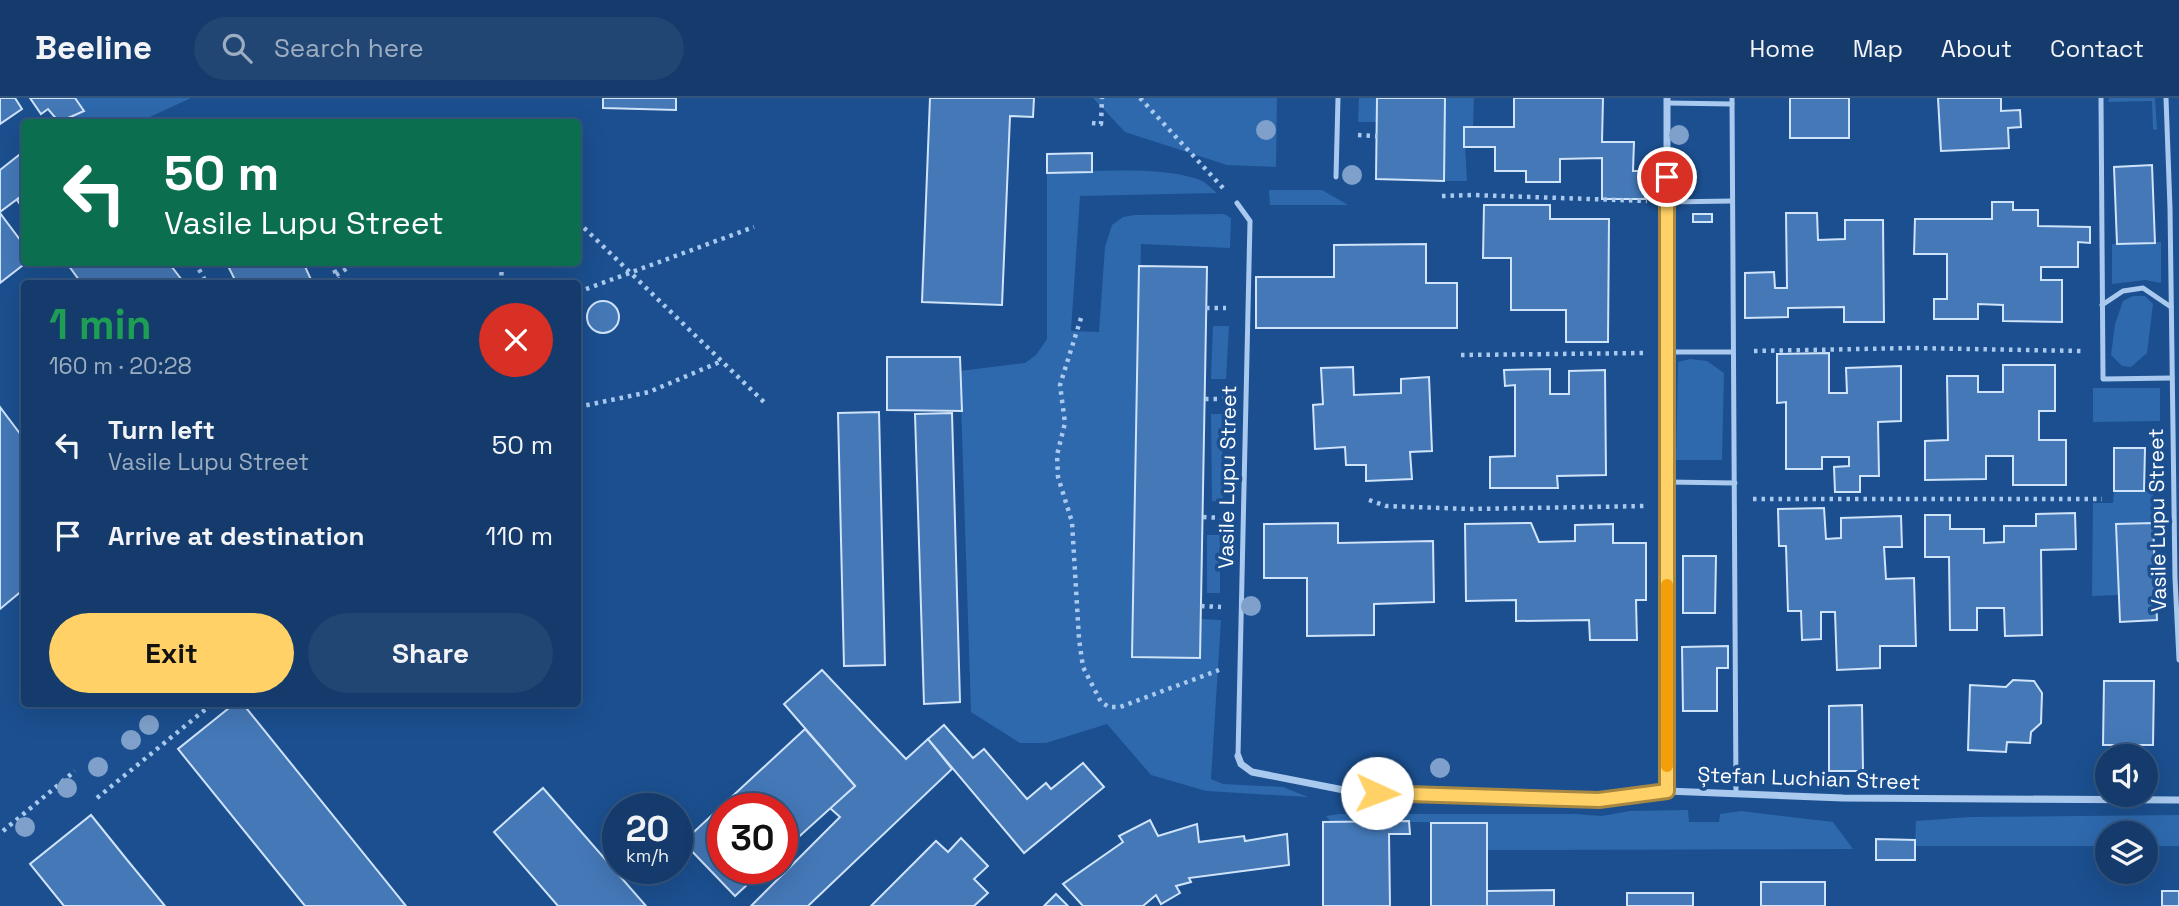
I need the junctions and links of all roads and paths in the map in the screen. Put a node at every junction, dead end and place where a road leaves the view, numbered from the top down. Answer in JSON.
{"nodes":[{"id":1,"x":1102,"y":98,"type":"edge"},
{"id":2,"x":1140,"y":98,"type":"edge"},
{"id":3,"x":1338,"y":98,"type":"edge"},
{"id":4,"x":2101,"y":98,"type":"edge"},
{"id":5,"x":2166,"y":98,"type":"edge"},
{"id":6,"x":1667,"y":101,"type":"edge"},
{"id":7,"x":1732,"y":101,"type":"edge"},
{"id":8,"x":1092,"y":123,"type":"dead end"},
{"id":9,"x":1351,"y":135,"type":"dead end"},
{"id":10,"x":1377,"y":136,"type":"dead end"},
{"id":11,"x":1336,"y":177,"type":"dead end"},
{"id":12,"x":1442,"y":196,"type":"dead end"},
{"id":13,"x":1732,"y":201,"type":"junction"},
{"id":14,"x":1237,"y":202,"type":"joint"},
{"id":15,"x":1667,"y":202,"type":"junction"},
{"id":16,"x":581,"y":225,"type":"edge"},
{"id":17,"x":754,"y":227,"type":"dead end"},
{"id":18,"x":333,"y":266,"type":"edge"},
{"id":19,"x":351,"y":266,"type":"edge"},
{"id":20,"x":631,"y":273,"type":"junction"},
{"id":21,"x":336,"y":275,"type":"junction"},
{"id":22,"x":338,"y":280,"type":"edge"},
{"id":23,"x":581,"y":291,"type":"edge"},
{"id":24,"x":2102,"y":304,"type":"junction"},
{"id":25,"x":2171,"y":307,"type":"junction"},
{"id":26,"x":1206,"y":308,"type":"dead end"},
{"id":27,"x":1233,"y":308,"type":"dead end"},
{"id":28,"x":1081,"y":318,"type":"dead end"},
{"id":29,"x":2103,"y":351,"type":"junction"},
{"id":30,"x":1667,"y":352,"type":"junction"},
{"id":31,"x":1732,"y":352,"type":"junction"},
{"id":32,"x":1461,"y":355,"type":"dead end"},
{"id":33,"x":722,"y":361,"type":"junction"},
{"id":34,"x":2172,"y":378,"type":"junction"},
{"id":35,"x":1205,"y":398,"type":"dead end"},
{"id":36,"x":1230,"y":400,"type":"dead end"},
{"id":37,"x":765,"y":403,"type":"dead end"},
{"id":38,"x":581,"y":406,"type":"edge"},
{"id":39,"x":1667,"y":482,"type":"junction"},
{"id":40,"x":1735,"y":483,"type":"junction"},
{"id":41,"x":1735,"y":499,"type":"junction"},
{"id":42,"x":2102,"y":499,"type":"dead end"},
{"id":43,"x":1369,"y":500,"type":"dead end"},
{"id":44,"x":1667,"y":506,"type":"junction"},
{"id":45,"x":1203,"y":517,"type":"dead end"},
{"id":46,"x":1227,"y":518,"type":"dead end"},
{"id":47,"x":1201,"y":606,"type":"dead end"},
{"id":48,"x":1225,"y":607,"type":"dead end"},
{"id":49,"x":2179,"y":660,"type":"edge"},
{"id":50,"x":1223,"y":669,"type":"dead end"},
{"id":51,"x":208,"y":707,"type":"edge"},
{"id":52,"x":1238,"y":756,"type":"joint"},
{"id":53,"x":75,"y":771,"type":"dead end"},
{"id":54,"x":1667,"y":791,"type":"junction"},
{"id":55,"x":1737,"y":793,"type":"junction"},
{"id":56,"x":97,"y":798,"type":"dead end"},
{"id":57,"x":2179,"y":800,"type":"edge"},
{"id":58,"x":3,"y":831,"type":"dead end"}],
"edges":[{"from":1,"to":8,"type":"path"},
{"from":2,"to":14,"type":"path"},
{"from":3,"to":11,"type":"lane"},
{"from":4,"to":24,"type":"lane"},
{"from":5,"to":25,"type":"lane","name":"Vasile Lupu Street"},
{"from":6,"to":7,"type":"lane"},
{"from":6,"to":15,"type":"street"},
{"from":7,"to":13,"type":"lane"},
{"from":9,"to":10,"type":"path"},
{"from":12,"to":15,"type":"path"},
{"from":13,"to":15,"type":"lane"},
{"from":13,"to":31,"type":"lane"},
{"from":14,"to":52,"type":"lane","name":"Vasile Lupu Street"},
{"from":15,"to":30,"type":"street"},
{"from":16,"to":20,"type":"path"},
{"from":17,"to":20,"type":"path"},
{"from":18,"to":21,"type":"path"},
{"from":19,"to":21,"type":"path"},
{"from":20,"to":23,"type":"path"},
{"from":20,"to":33,"type":"path"},
{"from":21,"to":22,"type":"path"},
{"from":24,"to":25,"type":"lane"},
{"from":24,"to":29,"type":"lane"},
{"from":25,"to":34,"type":"lane","name":"Vasile Lupu Street"},
{"from":26,"to":27,"type":"path"},
{"from":28,"to":50,"type":"path"},
{"from":29,"to":31,"type":"path"},
{"from":29,"to":34,"type":"lane"},
{"from":30,"to":31,"type":"lane"},
{"from":30,"to":32,"type":"path"},
{"from":30,"to":39,"type":"street"},
{"from":31,"to":40,"type":"lane"},
{"from":33,"to":37,"type":"path"},
{"from":33,"to":38,"type":"path"},
{"from":34,"to":49,"type":"lane","name":"Vasile Lupu Street"},
{"from":35,"to":36,"type":"path"},
{"from":39,"to":40,"type":"lane"},
{"from":39,"to":44,"type":"street"},
{"from":40,"to":41,"type":"lane"},
{"from":41,"to":42,"type":"path"},
{"from":41,"to":55,"type":"lane"},
{"from":43,"to":44,"type":"path"},
{"from":44,"to":54,"type":"street"},
{"from":45,"to":46,"type":"path"},
{"from":47,"to":48,"type":"path"},
{"from":51,"to":56,"type":"path"},
{"from":52,"to":54,"type":"street","name":"Ștefan Luchian Street"},
{"from":53,"to":58,"type":"path"},
{"from":54,"to":55,"type":"street","name":"Ștefan Luchian Street"},
{"from":55,"to":57,"type":"street","name":"Ștefan Luchian Street"}]}
